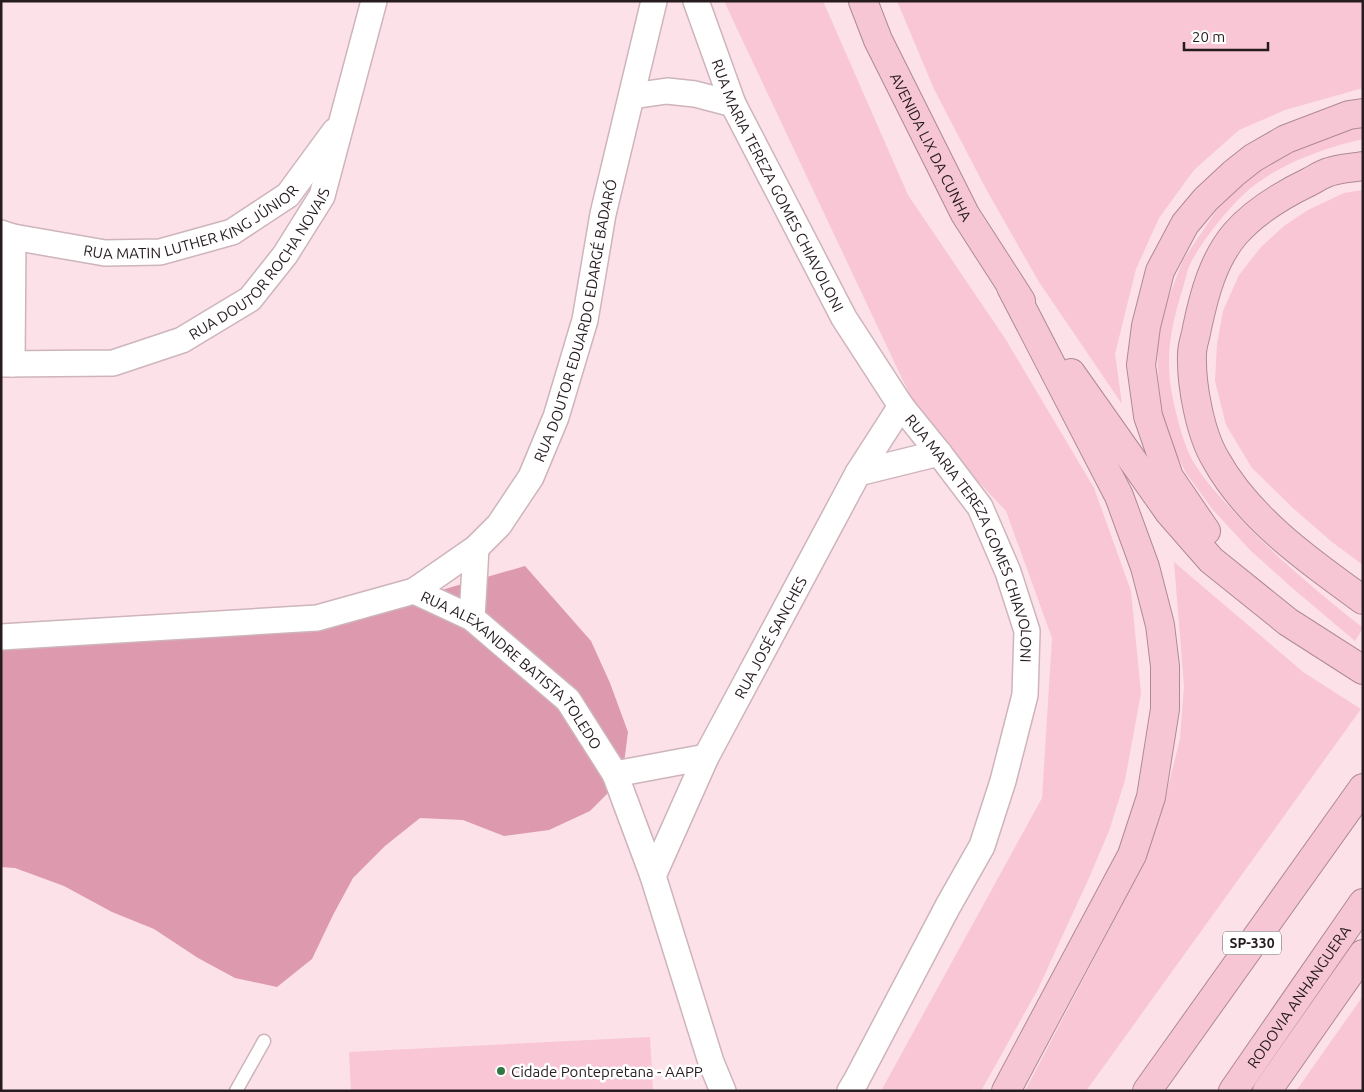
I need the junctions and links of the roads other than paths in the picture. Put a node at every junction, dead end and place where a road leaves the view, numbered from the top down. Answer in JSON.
{"nodes":[{"id":1,"x":374,"y":1,"type":"edge"},
{"id":2,"x":654,"y":1,"type":"edge"},
{"id":3,"x":696,"y":1,"type":"edge"},
{"id":4,"x":864,"y":1,"type":"edge"},
{"id":5,"x":632,"y":96,"type":"junction"},
{"id":6,"x":734,"y":104,"type":"junction"},
{"id":7,"x":1363,"y":112,"type":"edge"},
{"id":8,"x":344,"y":118,"type":"junction"},
{"id":9,"x":1363,"y":166,"type":"edge"},
{"id":10,"x":7,"y":235,"type":"edge"},
{"id":11,"x":1011,"y":287,"type":"junction"},
{"id":12,"x":7,"y":364,"type":"edge"},
{"id":13,"x":901,"y":406,"type":"junction"},
{"id":14,"x":939,"y":452,"type":"junction"},
{"id":15,"x":858,"y":473,"type":"junction"},
{"id":16,"x":476,"y":548,"type":"junction"},
{"id":17,"x":414,"y":591,"type":"junction"},
{"id":18,"x":1363,"y":600,"type":"edge"},
{"id":19,"x":472,"y":618,"type":"junction"},
{"id":20,"x":1288,"y":622,"type":"junction"},
{"id":21,"x":1,"y":637,"type":"edge"},
{"id":22,"x":1356,"y":666,"type":"edge"},
{"id":23,"x":706,"y":757,"type":"junction"},
{"id":24,"x":615,"y":774,"type":"junction"},
{"id":25,"x":1361,"y":790,"type":"edge"},
{"id":26,"x":653,"y":876,"type":"junction"},
{"id":27,"x":1363,"y":903,"type":"edge"},
{"id":28,"x":1363,"y":954,"type":"edge"},
{"id":29,"x":264,"y":1041,"type":"dead end"},
{"id":30,"x":236,"y":1091,"type":"edge"},
{"id":31,"x":723,"y":1091,"type":"edge"},
{"id":32,"x":850,"y":1091,"type":"edge"},
{"id":33,"x":1006,"y":1091,"type":"edge"},
{"id":34,"x":1147,"y":1091,"type":"edge"},
{"id":35,"x":1233,"y":1091,"type":"edge"},
{"id":36,"x":1267,"y":1091,"type":"edge"}],
"edges":[{"from":1,"to":8,"type":"street","name":"RUA DOUTOR ROCHA NOVAIS"},
{"from":2,"to":5,"type":"street","name":"RUA DOUTOR EDUARDO EDARGÉ BADARÓ"},
{"from":3,"to":6,"type":"street","name":"RUA MARIA TEREZA GOMES CHIAVOLONI"},
{"from":4,"to":11,"type":"highway","name":"AVENIDA LIX DA CUNHA"},
{"from":5,"to":6,"type":"street"},
{"from":5,"to":16,"type":"street","name":"RUA DOUTOR EDUARDO EDARGÉ BADARÓ"},
{"from":6,"to":13,"type":"street","name":"RUA MARIA TEREZA GOMES CHIAVOLONI"},
{"from":7,"to":20,"type":"highway"},
{"from":8,"to":10,"type":"street","name":"RUA MATIN LUTHER KING JÚNIOR"},
{"from":8,"to":12,"type":"street","name":"RUA DOUTOR ROCHA NOVAIS"},
{"from":9,"to":18,"type":"highway"},
{"from":10,"to":12,"type":"street"},
{"from":11,"to":20,"type":"highway"},
{"from":11,"to":33,"type":"highway"},
{"from":13,"to":14,"type":"street","name":"RUA MARIA TEREZA GOMES CHIAVOLONI"},
{"from":13,"to":15,"type":"street","name":"RUA JOSÉ SANCHES"},
{"from":14,"to":15,"type":"street"},
{"from":14,"to":32,"type":"street","name":"RUA MARIA TEREZA GOMES CHIAVOLONI"},
{"from":15,"to":23,"type":"street","name":"RUA JOSÉ SANCHES"},
{"from":16,"to":17,"type":"street","name":"RUA DOUTOR EDUARDO EDARGÉ BADARÓ"},
{"from":16,"to":19,"type":"street"},
{"from":17,"to":19,"type":"street","name":"RUA ALEXANDRE BATISTA TOLEDO"},
{"from":17,"to":21,"type":"street","name":"RUA ALEXANDRE BATISTA TOLEDO"},
{"from":19,"to":24,"type":"street","name":"RUA ALEXANDRE BATISTA TOLEDO"},
{"from":20,"to":22,"type":"highway"},
{"from":23,"to":24,"type":"street"},
{"from":23,"to":26,"type":"street","name":"RUA JOSÉ SANCHES"},
{"from":24,"to":26,"type":"street","name":"RUA ALEXANDRE BATISTA TOLEDO"},
{"from":25,"to":34,"type":"highway","number":"SP-330"},
{"from":26,"to":31,"type":"street","name":"RUA ALEXANDRE BATISTA TOLEDO"},
{"from":27,"to":35,"type":"highway","name":"RODOVIA ANHANGUERA"},
{"from":28,"to":36,"type":"highway"},
{"from":29,"to":30,"type":"lane"}]}
